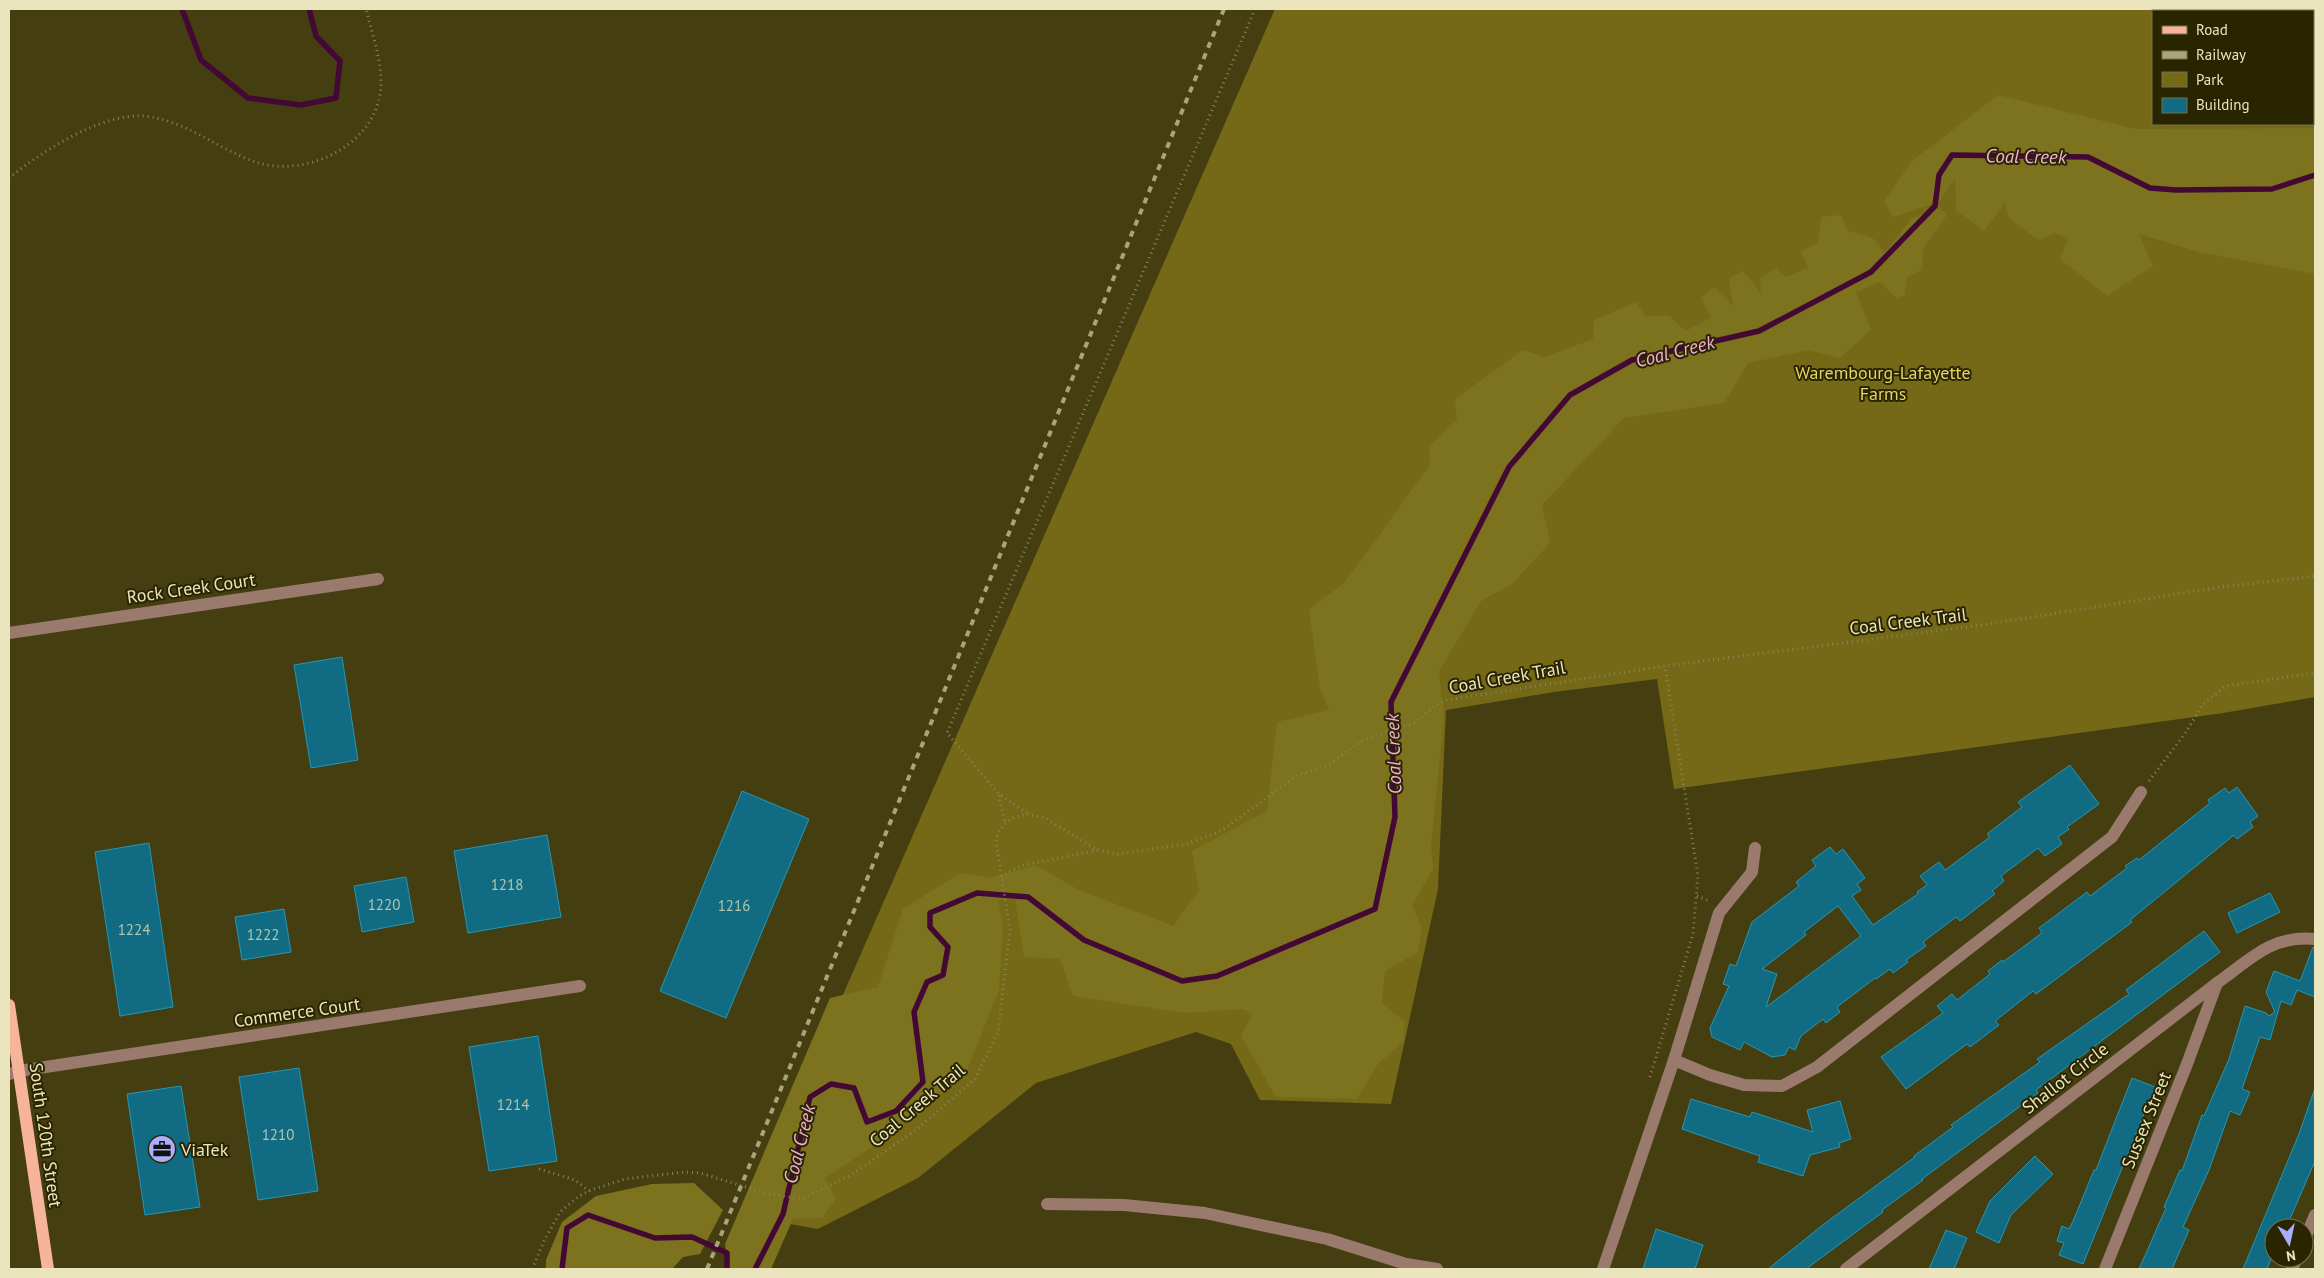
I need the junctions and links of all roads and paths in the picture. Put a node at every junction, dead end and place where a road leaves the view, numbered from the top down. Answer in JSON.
{"nodes":[{"id":1,"x":366,"y":9,"type":"edge"},
{"id":2,"x":1255,"y":9,"type":"edge"},
{"id":3,"x":9,"y":178,"type":"edge"},
{"id":4,"x":2315,"y":576,"type":"edge"},
{"id":5,"x":378,"y":579,"type":"dead end"},
{"id":6,"x":9,"y":633,"type":"edge"},
{"id":7,"x":1665,"y":666,"type":"junction"},
{"id":8,"x":2315,"y":673,"type":"edge"},
{"id":9,"x":2141,"y":792,"type":"joint"},
{"id":10,"x":999,"y":794,"type":"junction"},
{"id":11,"x":1028,"y":814,"type":"junction"},
{"id":12,"x":1005,"y":824,"type":"junction"},
{"id":13,"x":1755,"y":848,"type":"dead end"},
{"id":14,"x":1097,"y":850,"type":"junction"},
{"id":15,"x":1001,"y":877,"type":"junction"},
{"id":16,"x":2315,"y":939,"type":"edge"},
{"id":17,"x":2217,"y":983,"type":"junction"},
{"id":18,"x":580,"y":986,"type":"dead end"},
{"id":19,"x":9,"y":1005,"type":"edge"},
{"id":20,"x":1674,"y":1060,"type":"junction"},
{"id":21,"x":12,"y":1071,"type":"edge"},
{"id":22,"x":1649,"y":1081,"type":"dead end"},
{"id":23,"x":539,"y":1169,"type":"dead end"},
{"id":24,"x":589,"y":1191,"type":"junction"},
{"id":25,"x":1047,"y":1204,"type":"dead end"},
{"id":26,"x":1405,"y":1267,"type":"edge"},
{"id":27,"x":48,"y":1269,"type":"edge"},
{"id":28,"x":532,"y":1269,"type":"edge"},
{"id":29,"x":1437,"y":1269,"type":"edge"},
{"id":30,"x":1602,"y":1269,"type":"edge"},
{"id":31,"x":1846,"y":1269,"type":"edge"},
{"id":32,"x":2105,"y":1269,"type":"edge"}],
"edges":[{"from":1,"to":3,"type":"path"},
{"from":2,"to":10,"type":"path"},
{"from":4,"to":7,"type":"path","name":"Coal Creek Trail"},
{"from":5,"to":6,"type":"street","name":"Rock Creek Court"},
{"from":7,"to":14,"type":"path","name":"Coal Creek Trail"},
{"from":7,"to":22,"type":"path"},
{"from":8,"to":9,"type":"path"},
{"from":9,"to":20,"type":"street"},
{"from":10,"to":11,"type":"path","name":"Coal Creek Trail"},
{"from":10,"to":12,"type":"path"},
{"from":11,"to":12,"type":"path"},
{"from":11,"to":14,"type":"path","name":"Coal Creek Trail"},
{"from":12,"to":15,"type":"path","name":"Coal Creek Trail"},
{"from":13,"to":20,"type":"street"},
{"from":14,"to":15,"type":"path"},
{"from":15,"to":24,"type":"path","name":"Coal Creek Trail"},
{"from":16,"to":17,"type":"street","name":"Shallot Circle"},
{"from":17,"to":31,"type":"street","name":"Shallot Circle"},
{"from":17,"to":32,"type":"street","name":"Sussex Street"},
{"from":18,"to":21,"type":"street","name":"Commerce Court"},
{"from":19,"to":21,"type":"main road","name":"South 120th Street"},
{"from":20,"to":30,"type":"street"},
{"from":21,"to":27,"type":"main road","name":"South 120th Street"},
{"from":23,"to":24,"type":"path"},
{"from":24,"to":28,"type":"path","name":"Coal Creek Trail"},
{"from":25,"to":26,"type":"street"},
{"from":26,"to":29,"type":"street"}]}
